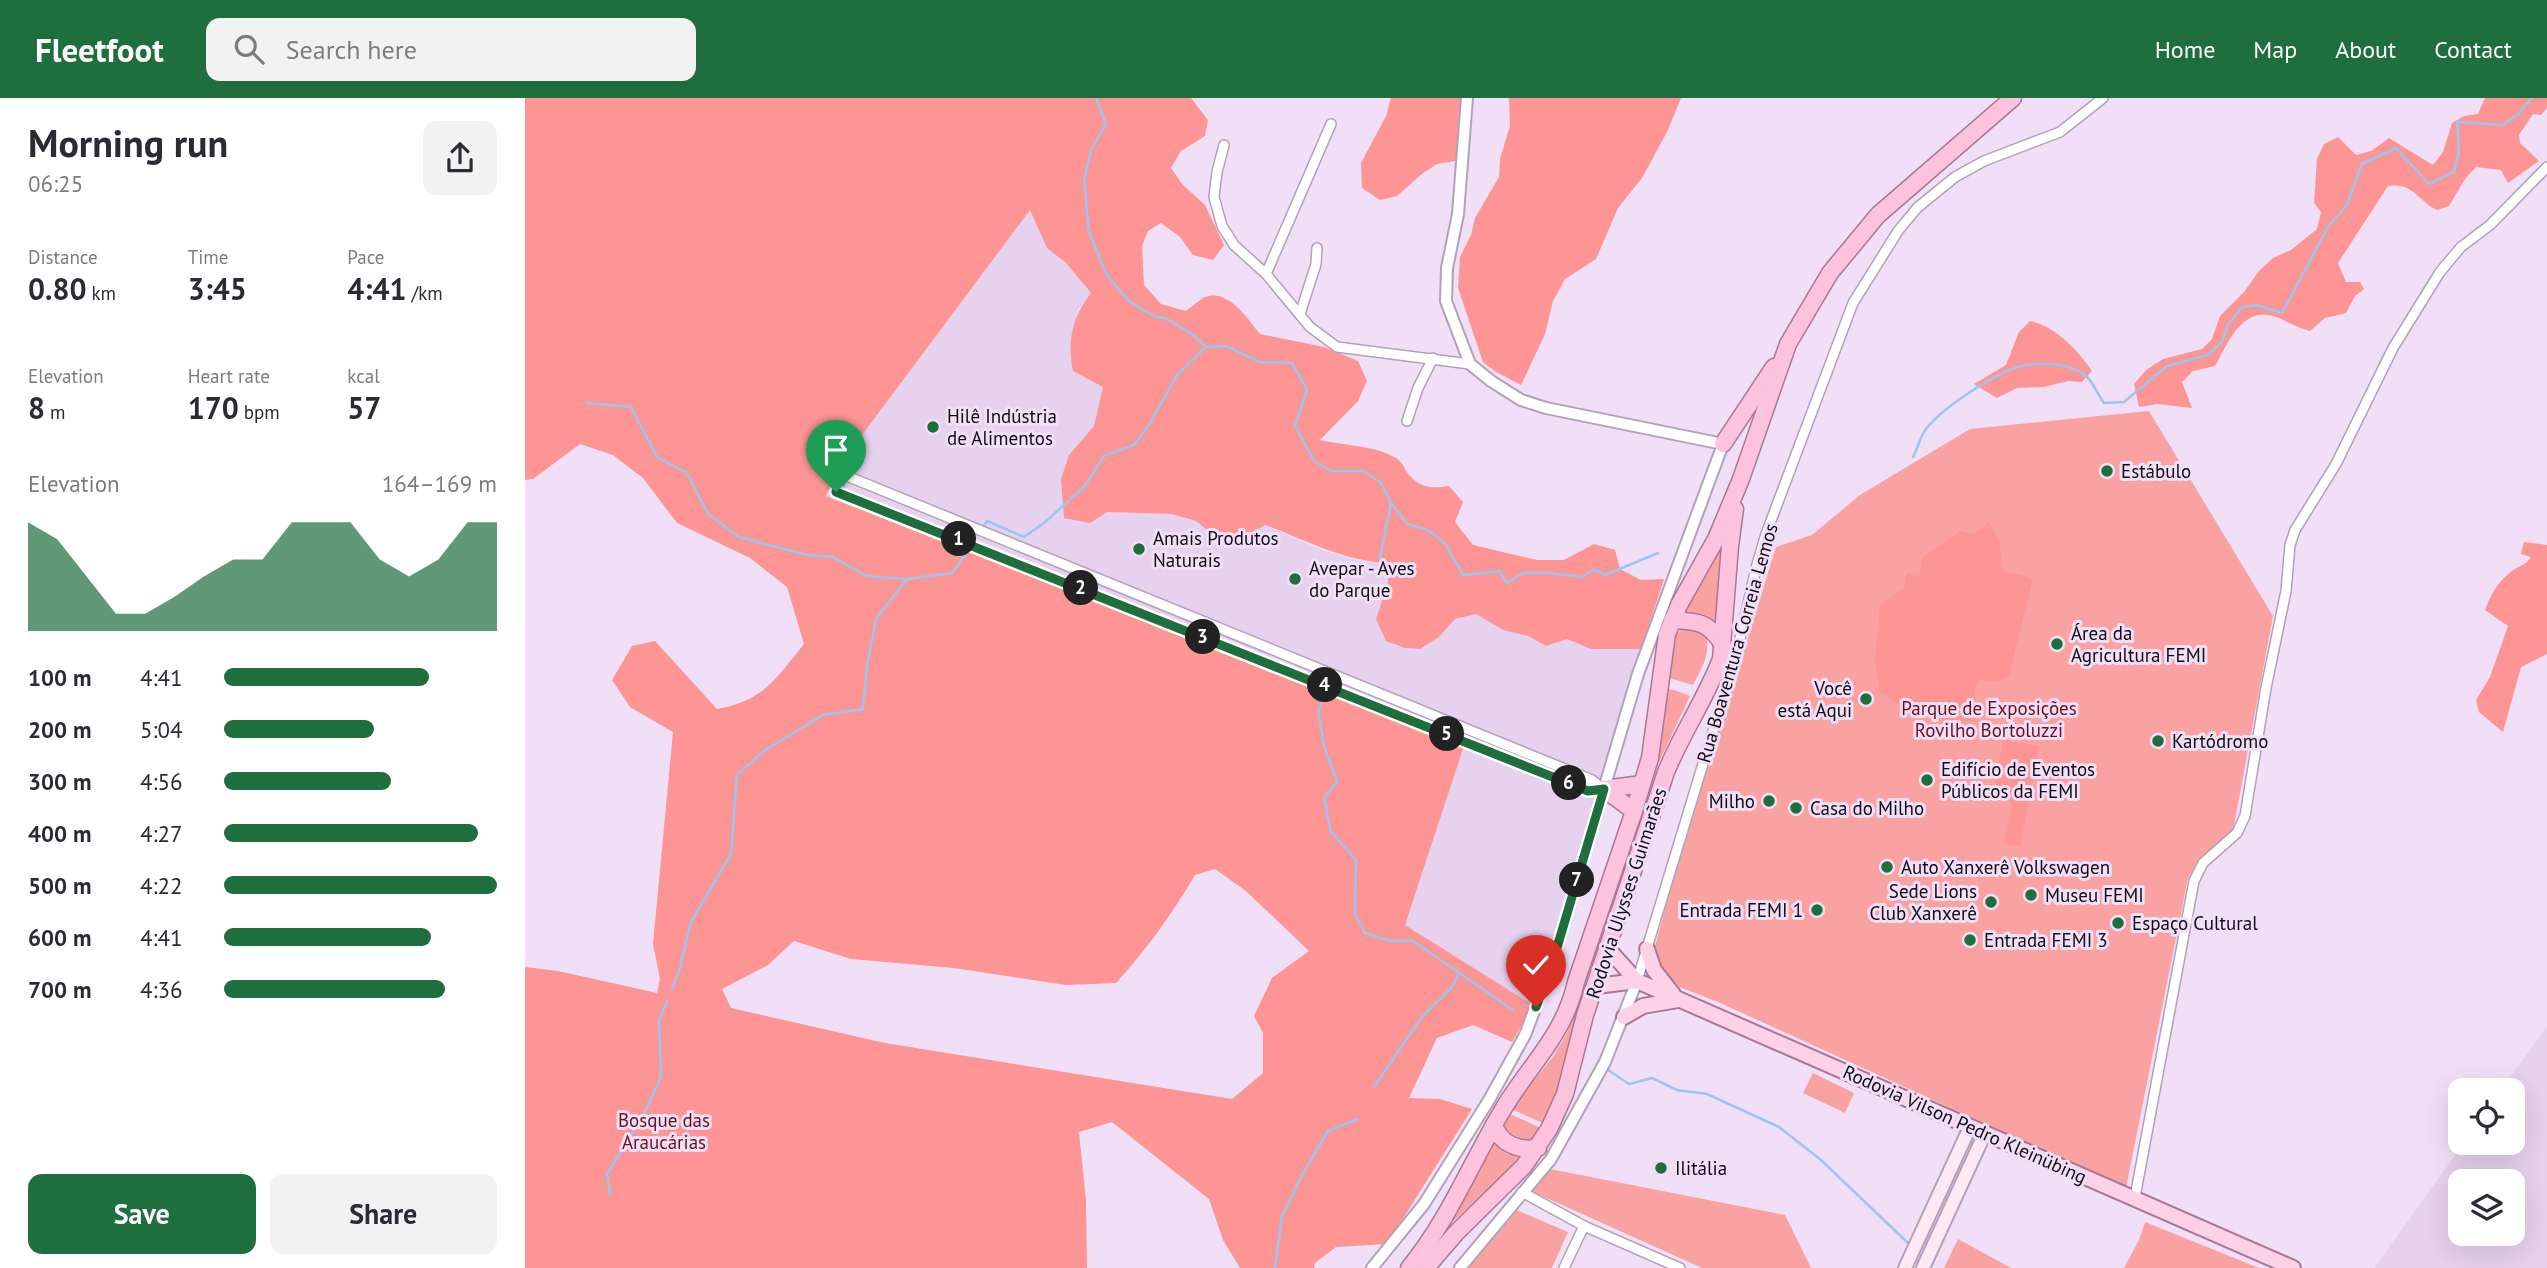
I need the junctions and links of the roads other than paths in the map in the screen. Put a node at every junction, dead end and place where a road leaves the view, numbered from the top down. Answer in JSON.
{"nodes":[{"id":1,"x":1467,"y":98,"type":"edge"},
{"id":2,"x":2013,"y":98,"type":"edge"},
{"id":3,"x":2103,"y":98,"type":"edge"},
{"id":4,"x":1331,"y":124,"type":"dead end"},
{"id":5,"x":1224,"y":145,"type":"dead end"},
{"id":6,"x":2547,"y":167,"type":"edge"},
{"id":7,"x":1317,"y":248,"type":"dead end"},
{"id":8,"x":1266,"y":274,"type":"junction"},
{"id":9,"x":1300,"y":314,"type":"junction"},
{"id":10,"x":1789,"y":344,"type":"junction"},
{"id":11,"x":1433,"y":358,"type":"junction"},
{"id":12,"x":1470,"y":364,"type":"junction"},
{"id":13,"x":1407,"y":421,"type":"dead end"},
{"id":14,"x":1723,"y":444,"type":"junction"},
{"id":15,"x":1741,"y":479,"type":"junction"},
{"id":16,"x":1672,"y":621,"type":"junction"},
{"id":17,"x":1723,"y":645,"type":"junction"},
{"id":18,"x":1642,"y":784,"type":"junction"},
{"id":19,"x":1604,"y":789,"type":"junction"},
{"id":20,"x":1634,"y":811,"type":"junction"},
{"id":21,"x":1647,"y":949,"type":"junction"},
{"id":22,"x":1609,"y":950,"type":"junction"},
{"id":23,"x":1637,"y":981,"type":"junction"},
{"id":24,"x":1596,"y":986,"type":"junction"},
{"id":25,"x":1679,"y":1000,"type":"junction"},
{"id":26,"x":1624,"y":1017,"type":"junction"},
{"id":27,"x":1494,"y":1125,"type":"junction"},
{"id":28,"x":1970,"y":1126,"type":"junction"},
{"id":29,"x":1985,"y":1133,"type":"junction"},
{"id":30,"x":1538,"y":1148,"type":"junction"},
{"id":31,"x":1522,"y":1192,"type":"junction"},
{"id":32,"x":2135,"y":1197,"type":"junction"},
{"id":33,"x":1584,"y":1226,"type":"junction"},
{"id":34,"x":1372,"y":1268,"type":"edge"},
{"id":35,"x":1409,"y":1268,"type":"edge"},
{"id":36,"x":1426,"y":1268,"type":"edge"},
{"id":37,"x":1459,"y":1268,"type":"edge"},
{"id":38,"x":1564,"y":1268,"type":"edge"},
{"id":39,"x":1680,"y":1268,"type":"edge"},
{"id":40,"x":1905,"y":1268,"type":"edge"},
{"id":41,"x":1923,"y":1268,"type":"edge"},
{"id":42,"x":2293,"y":1268,"type":"edge"}],
"edges":[{"from":1,"to":12,"type":"street"},
{"from":2,"to":10,"type":"highway","name":"Rodovia Ulysses Guimarães"},
{"from":3,"to":21,"type":"street","name":"Rua Boaventura Correia Lemos"},
{"from":4,"to":8,"type":"street"},
{"from":5,"to":8,"type":"street"},
{"from":6,"to":32,"type":"street"},
{"from":7,"to":9,"type":"street"},
{"from":8,"to":9,"type":"street"},
{"from":9,"to":11,"type":"street"},
{"from":10,"to":14,"type":"highway"},
{"from":10,"to":15,"type":"highway","name":"Rodovia Ulysses Guimarães"},
{"from":11,"to":12,"type":"street"},
{"from":11,"to":13,"type":"street"},
{"from":12,"to":14,"type":"street"},
{"from":14,"to":19,"type":"street"},
{"from":15,"to":16,"type":"highway","name":"Rodovia Ulysses Guimarães"},
{"from":15,"to":17,"type":"highway","name":"Rodovia Ulysses Guimarães"},
{"from":16,"to":17,"type":"highway"},
{"from":16,"to":18,"type":"highway","name":"Rodovia Ulysses Guimarães"},
{"from":17,"to":22,"type":"highway","name":"Rodovia Ulysses Guimarães"},
{"from":18,"to":19,"type":"highway"},
{"from":18,"to":20,"type":"highway","name":"Rodovia Ulysses Guimarães"},
{"from":19,"to":19,"type":"street"},
{"from":19,"to":20,"type":"highway"},
{"from":19,"to":34,"type":"street"},
{"from":20,"to":27,"type":"highway","name":"Rodovia Ulysses Guimarães"},
{"from":21,"to":23,"type":"street","name":"Rua Boaventura Correia Lemos"},
{"from":21,"to":25,"type":"main road"},
{"from":22,"to":23,"type":"main road","name":"Rodovia Vilson Pedro Kleinübing"},
{"from":22,"to":24,"type":"highway","name":"Rodovia Ulysses Guimarães"},
{"from":23,"to":24,"type":"main road"},
{"from":23,"to":25,"type":"main road","name":"Rodovia Vilson Pedro Kleinübing"},
{"from":23,"to":26,"type":"street","name":"Rua Boaventura Correia Lemos"},
{"from":24,"to":30,"type":"highway","name":"Rodovia Ulysses Guimarães"},
{"from":25,"to":26,"type":"main road"},
{"from":25,"to":28,"type":"main road","name":"Rodovia Vilson Pedro Kleinübing"},
{"from":26,"to":31,"type":"street","name":"Rua Boaventura Correia Lemos"},
{"from":27,"to":30,"type":"highway"},
{"from":27,"to":35,"type":"highway","name":"Rodovia Ulysses Guimarães"},
{"from":28,"to":29,"type":"main road","name":"Rodovia Vilson Pedro Kleinübing"},
{"from":28,"to":40,"type":"main road"},
{"from":29,"to":32,"type":"main road","name":"Rodovia Vilson Pedro Kleinübing"},
{"from":29,"to":41,"type":"main road"},
{"from":30,"to":36,"type":"highway","name":"Rodovia Ulysses Guimarães"},
{"from":31,"to":33,"type":"street"},
{"from":31,"to":37,"type":"street","name":"Rua Boaventura Correia Lemos"},
{"from":32,"to":42,"type":"main road","name":"Rodovia Vilson Pedro Kleinübing"},
{"from":33,"to":38,"type":"street"},
{"from":33,"to":39,"type":"street"}]}
